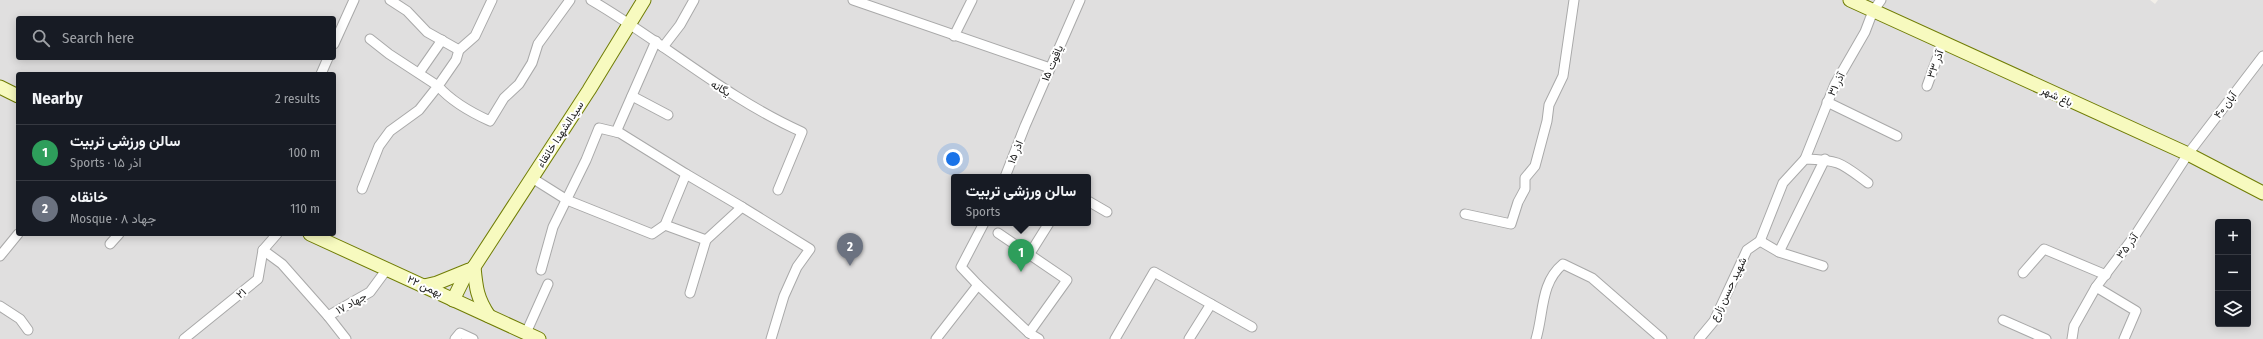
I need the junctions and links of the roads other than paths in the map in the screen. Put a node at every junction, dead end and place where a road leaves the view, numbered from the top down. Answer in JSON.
{"nodes":[{"id":1,"x":354,"y":0,"type":"edge"},
{"id":2,"x":390,"y":0,"type":"edge"},
{"id":3,"x":492,"y":0,"type":"edge"},
{"id":4,"x":570,"y":0,"type":"edge"},
{"id":5,"x":591,"y":0,"type":"edge"},
{"id":6,"x":644,"y":0,"type":"edge"},
{"id":7,"x":694,"y":0,"type":"edge"},
{"id":8,"x":853,"y":0,"type":"edge"},
{"id":9,"x":972,"y":0,"type":"edge"},
{"id":10,"x":1080,"y":0,"type":"edge"},
{"id":11,"x":1574,"y":0,"type":"edge"},
{"id":12,"x":1850,"y":0,"type":"edge"},
{"id":13,"x":1881,"y":0,"type":"edge"},
{"id":14,"x":1873,"y":11,"type":"junction"},
{"id":15,"x":630,"y":23,"type":"junction"},
{"id":16,"x":954,"y":36,"type":"junction"},
{"id":17,"x":370,"y":39,"type":"dead end"},
{"id":18,"x":336,"y":40,"type":"edge"},
{"id":19,"x":442,"y":40,"type":"junction"},
{"id":20,"x":1943,"y":42,"type":"junction"},
{"id":21,"x":659,"y":44,"type":"junction"},
{"id":22,"x":459,"y":50,"type":"junction"},
{"id":23,"x":2263,"y":56,"type":"edge"},
{"id":24,"x":327,"y":60,"type":"edge"},
{"id":25,"x":1050,"y":68,"type":"junction"},
{"id":26,"x":322,"y":72,"type":"edge"},
{"id":27,"x":419,"y":73,"type":"junction"},
{"id":28,"x":438,"y":86,"type":"junction"},
{"id":29,"x":1927,"y":86,"type":"dead end"},
{"id":30,"x":0,"y":87,"type":"edge"},
{"id":31,"x":16,"y":95,"type":"edge"},
{"id":32,"x":632,"y":96,"type":"junction"},
{"id":33,"x":1827,"y":102,"type":"junction"},
{"id":34,"x":668,"y":115,"type":"dead end"},
{"id":35,"x":1025,"y":126,"type":"joint"},
{"id":36,"x":616,"y":132,"type":"junction"},
{"id":37,"x":1897,"y":136,"type":"dead end"},
{"id":38,"x":2188,"y":154,"type":"junction"},
{"id":39,"x":1806,"y":159,"type":"junction"},
{"id":40,"x":1825,"y":160,"type":"junction"},
{"id":41,"x":686,"y":174,"type":"junction"},
{"id":42,"x":1006,"y":174,"type":"edge"},
{"id":43,"x":532,"y":178,"type":"junction"},
{"id":44,"x":1868,"y":183,"type":"dead end"},
{"id":45,"x":362,"y":189,"type":"dead end"},
{"id":46,"x":778,"y":190,"type":"dead end"},
{"id":47,"x":2263,"y":193,"type":"edge"},
{"id":48,"x":567,"y":200,"type":"junction"},
{"id":49,"x":1091,"y":203,"type":"edge"},
{"id":50,"x":742,"y":207,"type":"junction"},
{"id":51,"x":1107,"y":212,"type":"dead end"},
{"id":52,"x":1465,"y":214,"type":"dead end"},
{"id":53,"x":665,"y":225,"type":"junction"},
{"id":54,"x":982,"y":226,"type":"edge"},
{"id":55,"x":1047,"y":226,"type":"edge"},
{"id":56,"x":998,"y":233,"type":"dead end"},
{"id":57,"x":16,"y":236,"type":"edge"},
{"id":58,"x":116,"y":236,"type":"edge"},
{"id":59,"x":275,"y":236,"type":"edge"},
{"id":60,"x":314,"y":236,"type":"edge"},
{"id":61,"x":706,"y":240,"type":"junction"},
{"id":62,"x":1760,"y":241,"type":"junction"},
{"id":63,"x":110,"y":244,"type":"dead end"},
{"id":64,"x":263,"y":250,"type":"junction"},
{"id":65,"x":1779,"y":252,"type":"junction"},
{"id":66,"x":1029,"y":255,"type":"junction"},
{"id":67,"x":0,"y":256,"type":"edge"},
{"id":68,"x":1823,"y":266,"type":"dead end"},
{"id":69,"x":474,"y":267,"type":"junction"},
{"id":70,"x":387,"y":269,"type":"junction"},
{"id":71,"x":541,"y":270,"type":"dead end"},
{"id":72,"x":2023,"y":273,"type":"dead end"},
{"id":73,"x":2106,"y":275,"type":"junction"},
{"id":74,"x":548,"y":284,"type":"dead end"},
{"id":75,"x":978,"y":285,"type":"junction"},
{"id":76,"x":424,"y":286,"type":"junction"},
{"id":77,"x":2096,"y":287,"type":"junction"},
{"id":78,"x":690,"y":293,"type":"dead end"},
{"id":79,"x":456,"y":301,"type":"junction"},
{"id":80,"x":1211,"y":304,"type":"junction"},
{"id":81,"x":0,"y":306,"type":"edge"},
{"id":82,"x":328,"y":316,"type":"junction"},
{"id":83,"x":490,"y":316,"type":"junction"},
{"id":84,"x":2003,"y":320,"type":"dead end"},
{"id":85,"x":1252,"y":327,"type":"dead end"},
{"id":86,"x":28,"y":330,"type":"dead end"},
{"id":87,"x":526,"y":333,"type":"junction"},
{"id":88,"x":1029,"y":333,"type":"junction"},
{"id":89,"x":458,"y":336,"type":"edge"},
{"id":90,"x":184,"y":339,"type":"edge"},
{"id":91,"x":346,"y":339,"type":"edge"},
{"id":92,"x":473,"y":339,"type":"edge"},
{"id":93,"x":539,"y":339,"type":"edge"},
{"id":94,"x":771,"y":339,"type":"edge"},
{"id":95,"x":936,"y":339,"type":"edge"},
{"id":96,"x":1039,"y":339,"type":"edge"},
{"id":97,"x":1115,"y":339,"type":"edge"},
{"id":98,"x":1189,"y":339,"type":"edge"},
{"id":99,"x":1536,"y":339,"type":"edge"},
{"id":100,"x":1662,"y":339,"type":"edge"},
{"id":101,"x":1699,"y":339,"type":"edge"},
{"id":102,"x":2046,"y":339,"type":"edge"},
{"id":103,"x":2072,"y":339,"type":"edge"},
{"id":104,"x":2124,"y":339,"type":"edge"}],
"edges":[{"from":1,"to":18,"type":"street"},
{"from":2,"to":19,"type":"street"},
{"from":3,"to":22,"type":"street"},
{"from":4,"to":28,"type":"street"},
{"from":5,"to":15,"type":"street","name":"یگانه"},
{"from":6,"to":15,"type":"main road","name":"سیدالشهدا خانقاء"},
{"from":7,"to":21,"type":"street"},
{"from":8,"to":16,"type":"street"},
{"from":9,"to":16,"type":"street"},
{"from":10,"to":25,"type":"street","name":"یاقوت ۱۵"},
{"from":11,"to":52,"type":"street"},
{"from":12,"to":14,"type":"main road","name":"باغ شهر"},
{"from":13,"to":14,"type":"street","name":"آذر ۳۱"},
{"from":14,"to":20,"type":"main road","name":"باغ شهر"},
{"from":14,"to":33,"type":"street","name":"آذر ۳۱"},
{"from":15,"to":21,"type":"street","name":"یگانه"},
{"from":15,"to":43,"type":"main road","name":"سیدالشهدا خانقاء"},
{"from":16,"to":25,"type":"street"},
{"from":17,"to":27,"type":"street"},
{"from":19,"to":22,"type":"street"},
{"from":19,"to":27,"type":"street"},
{"from":20,"to":29,"type":"street","name":"آذر ۳۳"},
{"from":20,"to":38,"type":"main road","name":"باغ شهر"},
{"from":21,"to":32,"type":"street"},
{"from":21,"to":46,"type":"street","name":"یگانه"},
{"from":22,"to":28,"type":"street"},
{"from":23,"to":38,"type":"street","name":"آبان ۴۰"},
{"from":24,"to":26,"type":"street"},
{"from":25,"to":35,"type":"street","name":"یاقوت ۱۵"},
{"from":27,"to":28,"type":"street"},
{"from":28,"to":45,"type":"street"},
{"from":30,"to":31,"type":"main road"},
{"from":32,"to":34,"type":"street"},
{"from":32,"to":36,"type":"street"},
{"from":33,"to":37,"type":"street"},
{"from":33,"to":39,"type":"street","name":"آذر ۳۱"},
{"from":35,"to":42,"type":"street","name":"اذر ۱۵"},
{"from":36,"to":41,"type":"street"},
{"from":36,"to":48,"type":"street"},
{"from":38,"to":47,"type":"main road","name":"باغ شهر"},
{"from":38,"to":73,"type":"street","name":"آذر ۳۵"},
{"from":39,"to":40,"type":"street"},
{"from":39,"to":62,"type":"street"},
{"from":40,"to":44,"type":"street"},
{"from":40,"to":65,"type":"street"},
{"from":41,"to":50,"type":"street"},
{"from":41,"to":53,"type":"street"},
{"from":43,"to":48,"type":"street"},
{"from":43,"to":69,"type":"main road","name":"سیدالشهدا خانقاء"},
{"from":48,"to":53,"type":"street"},
{"from":48,"to":71,"type":"street"},
{"from":49,"to":51,"type":"street"},
{"from":50,"to":61,"type":"street"},
{"from":50,"to":94,"type":"street"},
{"from":53,"to":61,"type":"street"},
{"from":54,"to":75,"type":"street"},
{"from":55,"to":66,"type":"street"},
{"from":56,"to":66,"type":"street"},
{"from":57,"to":67,"type":"street"},
{"from":58,"to":63,"type":"street"},
{"from":59,"to":64,"type":"street"},
{"from":60,"to":70,"type":"main road","name":"۲۲ بهمن"},
{"from":61,"to":78,"type":"street"},
{"from":62,"to":65,"type":"street"},
{"from":62,"to":101,"type":"street","name":"شهید حسن زارع"},
{"from":64,"to":82,"type":"street"},
{"from":64,"to":90,"type":"street","name":"۲۱"},
{"from":65,"to":68,"type":"street"},
{"from":66,"to":88,"type":"street"},
{"from":69,"to":76,"type":"main road"},
{"from":69,"to":79,"type":"main road","name":"سیدالشهدا خانقاء"},
{"from":69,"to":83,"type":"main road"},
{"from":70,"to":76,"type":"main road","name":"۲۲ بهمن"},
{"from":70,"to":82,"type":"street","name":"جهاد ۱۷"},
{"from":72,"to":73,"type":"street"},
{"from":73,"to":77,"type":"street","name":"آذر ۳۵"},
{"from":74,"to":87,"type":"street"},
{"from":75,"to":88,"type":"street"},
{"from":75,"to":95,"type":"street"},
{"from":76,"to":79,"type":"main road","name":"۲۲ بهمن"},
{"from":77,"to":103,"type":"street","name":"آذر ۳۵"},
{"from":77,"to":104,"type":"street"},
{"from":79,"to":83,"type":"main road","name":"۲۲ بهمن"},
{"from":80,"to":85,"type":"street"},
{"from":80,"to":97,"type":"street"},
{"from":80,"to":98,"type":"street"},
{"from":81,"to":86,"type":"street"},
{"from":82,"to":91,"type":"street"},
{"from":83,"to":87,"type":"main road","name":"۲۲ بهمن"},
{"from":84,"to":102,"type":"street"},
{"from":87,"to":93,"type":"main road","name":"۲۲ بهمن"},
{"from":88,"to":96,"type":"street"},
{"from":89,"to":92,"type":"street"},
{"from":99,"to":100,"type":"street"}]}
